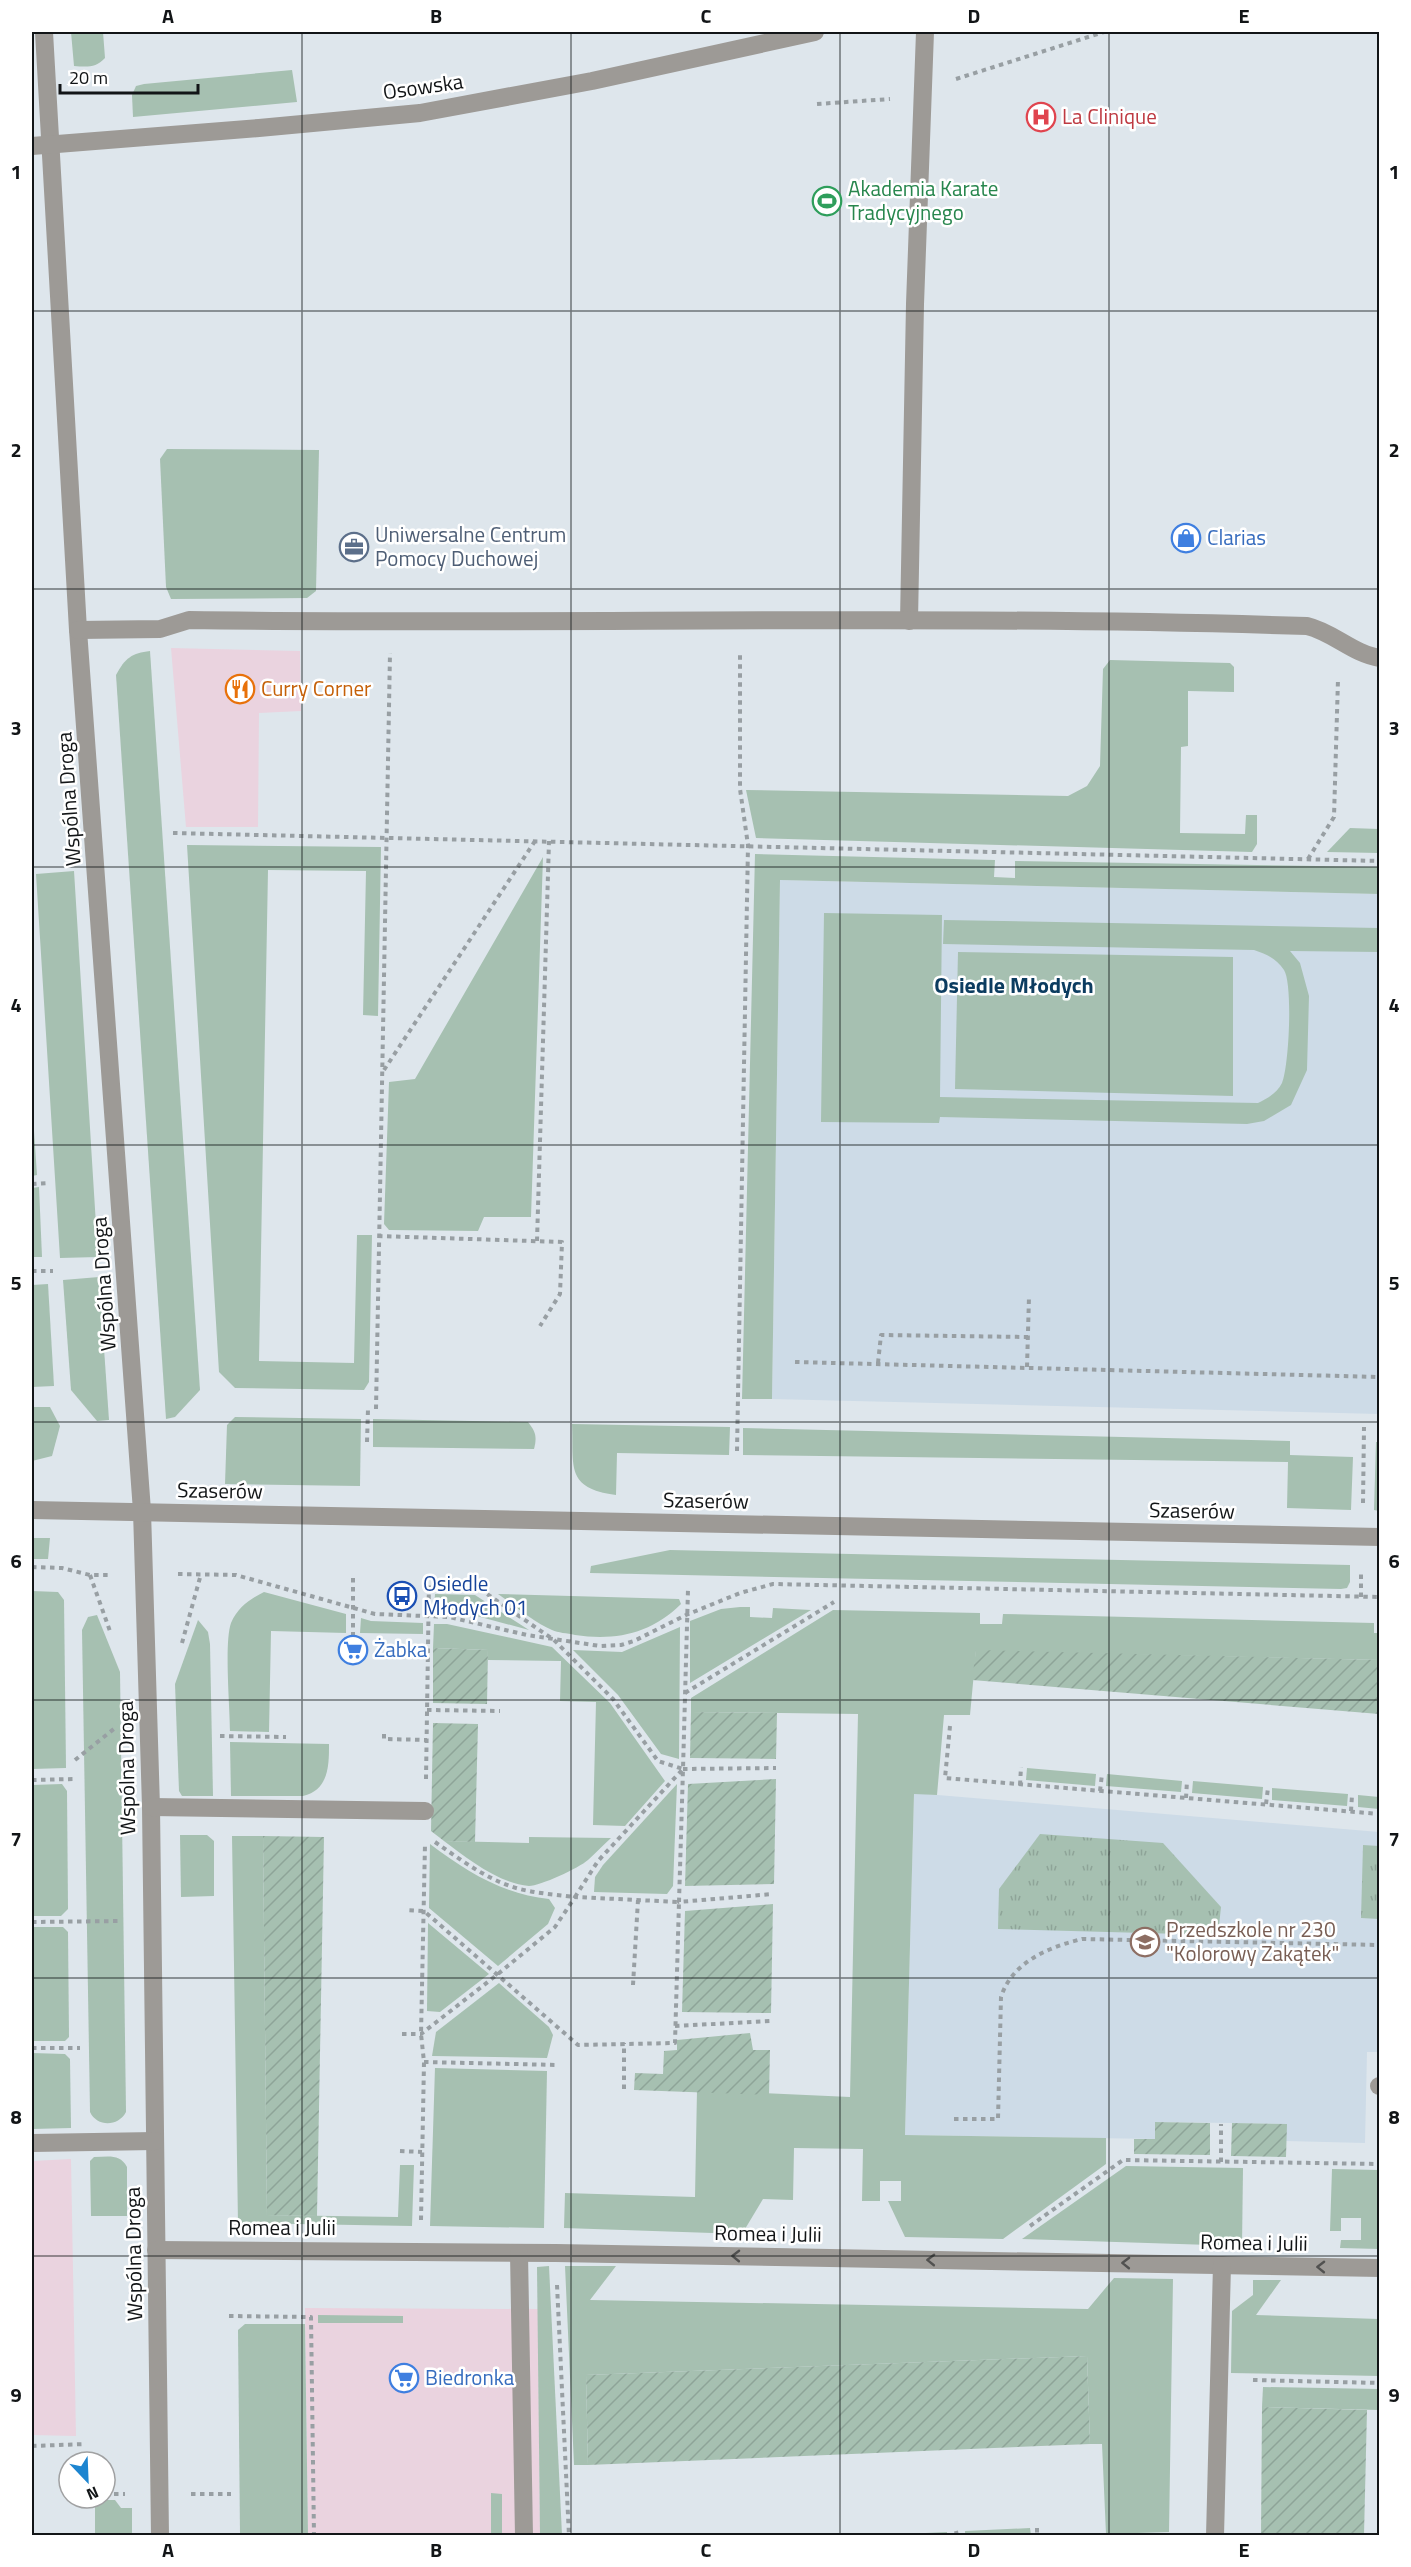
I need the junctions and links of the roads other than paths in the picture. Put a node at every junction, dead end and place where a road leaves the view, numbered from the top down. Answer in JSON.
{"nodes":[{"id":1,"x":44,"y":32,"type":"edge"},
{"id":2,"x":815,"y":32,"type":"edge"},
{"id":3,"x":925,"y":32,"type":"edge"},
{"id":4,"x":794,"y":34,"type":"edge"},
{"id":5,"x":51,"y":143,"type":"junction"},
{"id":6,"x":32,"y":146,"type":"edge"},
{"id":7,"x":909,"y":621,"type":"junction"},
{"id":8,"x":78,"y":630,"type":"junction"},
{"id":9,"x":1380,"y":658,"type":"edge"},
{"id":10,"x":32,"y":1510,"type":"edge"},
{"id":11,"x":142,"y":1511,"type":"junction"},
{"id":12,"x":1380,"y":1537,"type":"edge"},
{"id":13,"x":151,"y":1808,"type":"junction"},
{"id":14,"x":424,"y":1811,"type":"road end"},
{"id":15,"x":154,"y":2141,"type":"junction"},
{"id":16,"x":32,"y":2143,"type":"edge"},
{"id":17,"x":156,"y":2250,"type":"junction"},
{"id":18,"x":519,"y":2253,"type":"junction"},
{"id":19,"x":1222,"y":2265,"type":"junction"},
{"id":20,"x":1380,"y":2268,"type":"edge"},
{"id":21,"x":160,"y":2535,"type":"edge"},
{"id":22,"x":524,"y":2535,"type":"edge"},
{"id":23,"x":1215,"y":2535,"type":"edge"}],
"edges":[{"from":1,"to":5,"type":"street","name":"Wspólna Droga"},
{"from":2,"to":4,"type":"street","name":"Osowska"},
{"from":3,"to":7,"type":"street"},
{"from":4,"to":5,"type":"street","name":"Osowska"},
{"from":5,"to":6,"type":"street","name":"Osowska"},
{"from":5,"to":8,"type":"street","name":"Wspólna Droga"},
{"from":7,"to":8,"type":"street"},
{"from":7,"to":9,"type":"street"},
{"from":8,"to":11,"type":"street","name":"Wspólna Droga"},
{"from":10,"to":11,"type":"street","name":"Szaserów"},
{"from":11,"to":12,"type":"street","name":"Szaserów"},
{"from":11,"to":13,"type":"street","name":"Wspólna Droga"},
{"from":13,"to":14,"type":"street"},
{"from":13,"to":15,"type":"street","name":"Wspólna Droga"},
{"from":15,"to":16,"type":"street"},
{"from":15,"to":17,"type":"street","name":"Wspólna Droga"},
{"from":17,"to":18,"type":"street","name":"Romea i Julii"},
{"from":17,"to":21,"type":"street","name":"Wspólna Droga"},
{"from":19,"to":18,"type":"street","name":"Romea i Julii","one_way":true},
{"from":18,"to":22,"type":"street"},
{"from":20,"to":19,"type":"street","name":"Romea i Julii","one_way":true},
{"from":19,"to":23,"type":"street"}]}
